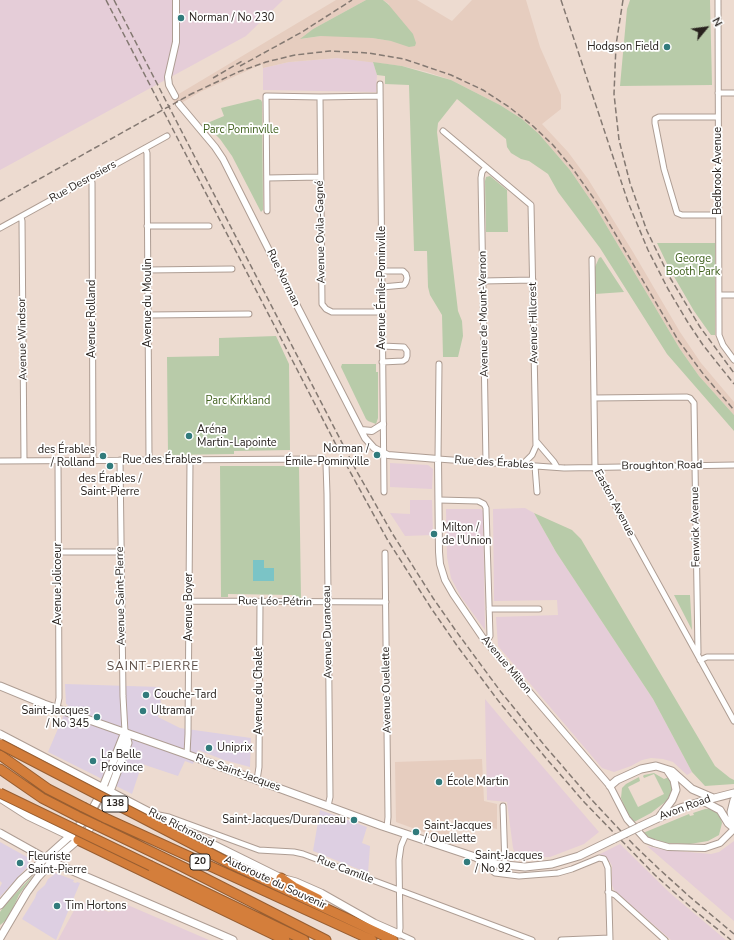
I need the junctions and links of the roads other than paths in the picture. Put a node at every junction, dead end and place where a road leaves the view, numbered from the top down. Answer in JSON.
{"nodes":[{"id":1,"x":176,"y":0,"type":"edge"},
{"id":2,"x":718,"y":0,"type":"edge"},
{"id":3,"x":380,"y":84,"type":"dead end"},
{"id":4,"x":718,"y":93,"type":"junction"},
{"id":5,"x":734,"y":93,"type":"edge"},
{"id":6,"x":175,"y":96,"type":"dead end"},
{"id":7,"x":380,"y":96,"type":"junction"},
{"id":8,"x":320,"y":97,"type":"junction"},
{"id":9,"x":179,"y":104,"type":"dead end"},
{"id":10,"x":718,"y":117,"type":"junction"},
{"id":11,"x":443,"y":131,"type":"dead end"},
{"id":12,"x":167,"y":136,"type":"dead end"},
{"id":13,"x":145,"y":148,"type":"junction"},
{"id":14,"x":486,"y":167,"type":"junction"},
{"id":15,"x":91,"y":178,"type":"junction"},
{"id":16,"x":267,"y":178,"type":"junction"},
{"id":17,"x":320,"y":178,"type":"junction"},
{"id":18,"x":267,"y":211,"type":"dead end"},
{"id":19,"x":718,"y":215,"type":"junction"},
{"id":20,"x":21,"y":217,"type":"junction"},
{"id":21,"x":147,"y":226,"type":"junction"},
{"id":22,"x":209,"y":226,"type":"dead end"},
{"id":23,"x":0,"y":228,"type":"edge"},
{"id":24,"x":592,"y":259,"type":"dead end"},
{"id":25,"x":232,"y":269,"type":"dead end"},
{"id":26,"x":147,"y":270,"type":"junction"},
{"id":27,"x":382,"y":271,"type":"junction"},
{"id":28,"x":483,"y":280,"type":"junction"},
{"id":29,"x":533,"y":280,"type":"junction"},
{"id":30,"x":382,"y":286,"type":"junction"},
{"id":31,"x":734,"y":295,"type":"edge"},
{"id":32,"x":719,"y":296,"type":"junction"},
{"id":33,"x":382,"y":312,"type":"junction"},
{"id":34,"x":249,"y":314,"type":"dead end"},
{"id":35,"x":148,"y":315,"type":"junction"},
{"id":36,"x":382,"y":346,"type":"junction"},
{"id":37,"x":734,"y":360,"type":"edge"},
{"id":38,"x":382,"y":362,"type":"junction"},
{"id":39,"x":439,"y":364,"type":"dead end"},
{"id":40,"x":594,"y":398,"type":"junction"},
{"id":41,"x":383,"y":424,"type":"junction"},
{"id":42,"x":361,"y":430,"type":"junction"},
{"id":43,"x":536,"y":441,"type":"junction"},
{"id":44,"x":383,"y":453,"type":"junction"},
{"id":45,"x":149,"y":459,"type":"junction"},
{"id":46,"x":324,"y":459,"type":"joint"},
{"id":47,"x":438,"y":459,"type":"junction"},
{"id":48,"x":58,"y":460,"type":"junction"},
{"id":49,"x":93,"y":460,"type":"junction"},
{"id":50,"x":120,"y":460,"type":"junction"},
{"id":51,"x":190,"y":460,"type":"junction"},
{"id":52,"x":0,"y":461,"type":"edge"},
{"id":53,"x":24,"y":461,"type":"junction"},
{"id":54,"x":486,"y":463,"type":"junction"},
{"id":55,"x":522,"y":465,"type":"junction"},
{"id":56,"x":734,"y":465,"type":"edge"},
{"id":57,"x":535,"y":466,"type":"junction"},
{"id":58,"x":695,"y":466,"type":"junction"},
{"id":59,"x":556,"y":468,"type":"junction"},
{"id":60,"x":595,"y":468,"type":"junction"},
{"id":61,"x":384,"y":492,"type":"dead end"},
{"id":62,"x":537,"y":492,"type":"dead end"},
{"id":63,"x":439,"y":500,"type":"junction"},
{"id":64,"x":58,"y":552,"type":"junction"},
{"id":65,"x":121,"y":552,"type":"junction"},
{"id":66,"x":385,"y":553,"type":"dead end"},
{"id":67,"x":189,"y":601,"type":"junction"},
{"id":68,"x":260,"y":602,"type":"junction"},
{"id":69,"x":386,"y":602,"type":"junction"},
{"id":70,"x":328,"y":603,"type":"junction"},
{"id":71,"x":539,"y":608,"type":"dead end"},
{"id":72,"x":489,"y":609,"type":"junction"},
{"id":73,"x":486,"y":642,"type":"junction"},
{"id":74,"x":699,"y":657,"type":"junction"},
{"id":75,"x":734,"y":657,"type":"edge"},
{"id":76,"x":0,"y":686,"type":"edge"},
{"id":77,"x":57,"y":708,"type":"junction"},
{"id":78,"x":734,"y":721,"type":"edge"},
{"id":79,"x":125,"y":732,"type":"junction"},
{"id":80,"x":0,"y":734,"type":"edge"},
{"id":81,"x":0,"y":744,"type":"edge"},
{"id":82,"x":187,"y":754,"type":"junction"},
{"id":83,"x":0,"y":756,"type":"edge"},
{"id":84,"x":665,"y":768,"type":"junction"},
{"id":85,"x":0,"y":769,"type":"edge"},
{"id":86,"x":257,"y":780,"type":"junction"},
{"id":87,"x":610,"y":786,"type":"junction"},
{"id":88,"x":103,"y":787,"type":"junction"},
{"id":89,"x":110,"y":791,"type":"junction"},
{"id":90,"x":0,"y":793,"type":"edge"},
{"id":91,"x":734,"y":794,"type":"edge"},
{"id":92,"x":0,"y":798,"type":"edge"},
{"id":93,"x":713,"y":798,"type":"junction"},
{"id":94,"x":734,"y":800,"type":"edge"},
{"id":95,"x":703,"y":801,"type":"junction"},
{"id":96,"x":328,"y":806,"type":"junction"},
{"id":97,"x":503,"y":806,"type":"dead end"},
{"id":98,"x":156,"y":815,"type":"junction"},
{"id":99,"x":660,"y":817,"type":"junction"},
{"id":100,"x":387,"y":828,"type":"junction"},
{"id":101,"x":638,"y":828,"type":"joint"},
{"id":102,"x":734,"y":828,"type":"edge"},
{"id":103,"x":0,"y":832,"type":"edge"},
{"id":104,"x":406,"y":834,"type":"junction"},
{"id":105,"x":74,"y":838,"type":"junction"},
{"id":106,"x":44,"y":858,"type":"junction"},
{"id":107,"x":476,"y":858,"type":"junction"},
{"id":108,"x":52,"y":862,"type":"junction"},
{"id":109,"x":505,"y":866,"type":"junction"},
{"id":110,"x":281,"y":878,"type":"junction"},
{"id":111,"x":399,"y":890,"type":"junction"},
{"id":112,"x":608,"y":892,"type":"junction"},
{"id":113,"x":0,"y":906,"type":"edge"},
{"id":114,"x":348,"y":918,"type":"junction"},
{"id":115,"x":396,"y":937,"type":"edge"},
{"id":116,"x":1,"y":938,"type":"edge"},
{"id":117,"x":610,"y":939,"type":"edge"},
{"id":118,"x":232,"y":940,"type":"edge"},
{"id":119,"x":285,"y":940,"type":"edge"},
{"id":120,"x":304,"y":940,"type":"edge"},
{"id":121,"x":326,"y":940,"type":"edge"},
{"id":122,"x":372,"y":940,"type":"edge"},
{"id":123,"x":412,"y":940,"type":"edge"},
{"id":124,"x":532,"y":940,"type":"edge"},
{"id":125,"x":561,"y":940,"type":"edge"},
{"id":126,"x":665,"y":940,"type":"edge"}],
"edges":[{"from":1,"to":6,"type":"street"},
{"from":2,"to":4,"type":"street","name":"Bedbrook Avenue"},
{"from":3,"to":7,"type":"street","name":"Avenue Émile-Pominville"},
{"from":4,"to":5,"type":"street"},
{"from":4,"to":10,"type":"street","name":"Bedbrook Avenue"},
{"from":7,"to":8,"type":"street"},
{"from":7,"to":27,"type":"street","name":"Avenue Émile-Pominville"},
{"from":8,"to":16,"type":"street"},
{"from":8,"to":17,"type":"street","name":"Avenue Ovila-Gagné"},
{"from":9,"to":42,"type":"street","name":"Rue Norman"},
{"from":10,"to":19,"type":"street","name":"Bedbrook Avenue"},
{"from":10,"to":19,"type":"street"},
{"from":11,"to":14,"type":"street"},
{"from":12,"to":13,"type":"street","name":"Rue Desrosiers"},
{"from":13,"to":15,"type":"street","name":"Rue Desrosiers"},
{"from":13,"to":21,"type":"street","name":"Avenue du Moulin"},
{"from":14,"to":28,"type":"street","name":"Avenue de Mount-Vernon"},
{"from":14,"to":29,"type":"street","name":"Avenue Hillcrest"},
{"from":15,"to":20,"type":"street","name":"Rue Desrosiers"},
{"from":15,"to":49,"type":"street","name":"Avenue Rolland"},
{"from":16,"to":17,"type":"street"},
{"from":16,"to":18,"type":"street"},
{"from":17,"to":33,"type":"street","name":"Avenue Ovila-Gagné"},
{"from":19,"to":32,"type":"street","name":"Bedbrook Avenue"},
{"from":20,"to":23,"type":"street","name":"Rue Desrosiers"},
{"from":20,"to":53,"type":"street","name":"Avenue Windsor"},
{"from":21,"to":22,"type":"street"},
{"from":21,"to":26,"type":"street","name":"Avenue du Moulin"},
{"from":24,"to":40,"type":"street","name":"Easton Avenue"},
{"from":25,"to":26,"type":"street"},
{"from":26,"to":35,"type":"street","name":"Avenue du Moulin"},
{"from":27,"to":30,"type":"street","name":"Avenue Émile-Pominville"},
{"from":27,"to":30,"type":"street"},
{"from":28,"to":29,"type":"street"},
{"from":28,"to":54,"type":"street","name":"Avenue de Mount-Vernon"},
{"from":29,"to":43,"type":"street","name":"Avenue Hillcrest"},
{"from":30,"to":33,"type":"street","name":"Avenue Émile-Pominville"},
{"from":31,"to":32,"type":"street"},
{"from":32,"to":37,"type":"street","name":"Bedbrook Avenue"},
{"from":33,"to":36,"type":"street","name":"Avenue Émile-Pominville"},
{"from":34,"to":35,"type":"street"},
{"from":35,"to":45,"type":"street","name":"Avenue du Moulin"},
{"from":36,"to":38,"type":"street","name":"Avenue Émile-Pominville"},
{"from":36,"to":38,"type":"street"},
{"from":38,"to":41,"type":"street","name":"Avenue Émile-Pominville"},
{"from":39,"to":47,"type":"street","name":"Avenue Milton"},
{"from":40,"to":58,"type":"street","name":"Fenwick Avenue"},
{"from":40,"to":60,"type":"street","name":"Easton Avenue"},
{"from":41,"to":42,"type":"street"},
{"from":41,"to":44,"type":"street","name":"Avenue Émile-Pominville"},
{"from":42,"to":44,"type":"street","name":"Rue Norman"},
{"from":43,"to":55,"type":"street","name":"Avenue Hillcrest"},
{"from":43,"to":59,"type":"street"},
{"from":44,"to":47,"type":"street","name":"Rue des Érables"},
{"from":44,"to":61,"type":"street","name":"Avenue Émile-Pominville"},
{"from":45,"to":50,"type":"street","name":"Rue des Érables"},
{"from":45,"to":51,"type":"street","name":"Rue des Érables"},
{"from":46,"to":51,"type":"street","name":"Rue des Érables"},
{"from":46,"to":70,"type":"street","name":"Avenue Duranceau"},
{"from":47,"to":54,"type":"street","name":"Rue des Érables"},
{"from":47,"to":63,"type":"street","name":"Avenue Milton"},
{"from":48,"to":49,"type":"street","name":"Rue des Érables"},
{"from":48,"to":53,"type":"street","name":"Rue des Érables"},
{"from":48,"to":64,"type":"street","name":"Avenue Jolicoeur"},
{"from":49,"to":50,"type":"street","name":"Rue des Érables"},
{"from":50,"to":65,"type":"street","name":"Avenue Saint-Pierre"},
{"from":51,"to":67,"type":"street","name":"Avenue Boyer"},
{"from":52,"to":53,"type":"street","name":"Rue des Érables"},
{"from":54,"to":55,"type":"street","name":"Rue des Érables"},
{"from":55,"to":57,"type":"street","name":"Rue des Érables"},
{"from":56,"to":58,"type":"street","name":"Broughton Road"},
{"from":57,"to":59,"type":"street","name":"Rue des Érables"},
{"from":57,"to":62,"type":"street"},
{"from":58,"to":60,"type":"street","name":"Broughton Road"},
{"from":58,"to":74,"type":"street","name":"Fenwick Avenue"},
{"from":59,"to":60,"type":"street","name":"Broughton Road"},
{"from":60,"to":74,"type":"street","name":"Easton Avenue"},
{"from":63,"to":72,"type":"street"},
{"from":63,"to":73,"type":"street","name":"Avenue Milton"},
{"from":64,"to":65,"type":"street"},
{"from":64,"to":77,"type":"street","name":"Avenue Jolicoeur"},
{"from":65,"to":79,"type":"street","name":"Avenue Saint-Pierre"},
{"from":66,"to":69,"type":"street","name":"Avenue Ouellette"},
{"from":67,"to":68,"type":"street","name":"Rue Léo-Pétrin"},
{"from":67,"to":82,"type":"street","name":"Avenue Boyer"},
{"from":68,"to":70,"type":"street","name":"Rue Léo-Pétrin"},
{"from":68,"to":86,"type":"street","name":"Avenue du Chalet"},
{"from":69,"to":70,"type":"street","name":"Rue Léo-Pétrin"},
{"from":69,"to":100,"type":"street","name":"Avenue Ouellette"},
{"from":70,"to":96,"type":"street","name":"Avenue Duranceau"},
{"from":71,"to":72,"type":"street"},
{"from":72,"to":73,"type":"street"},
{"from":73,"to":87,"type":"street","name":"Avenue Milton"},
{"from":74,"to":75,"type":"street"},
{"from":74,"to":78,"type":"street","name":"Easton Avenue"},
{"from":76,"to":77,"type":"main road","name":"Rue Saint-Jacques"},
{"from":77,"to":79,"type":"main road","name":"Rue Saint-Jacques"},
{"from":79,"to":82,"type":"main road","name":"Rue Saint-Jacques"},
{"from":79,"to":88,"type":"main road","name":"Avenue Saint-Pierre"},
{"from":79,"to":89,"type":"main road","name":"Avenue Saint-Pierre"},
{"from":80,"to":88,"type":"main road","name":"Rue Richmond"},
{"from":81,"to":114,"type":"highway","number":"138","bridge":true},
{"from":82,"to":86,"type":"main road","name":"Rue Saint-Jacques"},
{"from":83,"to":122,"type":"highway","name":"Autoroute du Souvenir","number":"20","bridge":true},
{"from":84,"to":87,"type":"main road"},
{"from":84,"to":93,"type":"main road"},
{"from":84,"to":99,"type":"main road"},
{"from":85,"to":121,"type":"highway","number":"20","bridge":true},
{"from":86,"to":96,"type":"main road","name":"Rue Saint-Jacques"},
{"from":87,"to":102,"type":"street","name":"Avenue Milton"},
{"from":88,"to":89,"type":"main road","name":"Rue Richmond"},
{"from":88,"to":105,"type":"main road","name":"Avenue Saint-Pierre"},
{"from":89,"to":98,"type":"main road","name":"Rue Richmond"},
{"from":89,"to":105,"type":"main road","name":"Avenue Saint-Pierre"},
{"from":90,"to":120,"type":"highway","bridge":true},
{"from":91,"to":93,"type":"main road","name":"Avon Road"},
{"from":92,"to":105,"type":"main road"},
{"from":93,"to":95,"type":"main road","name":"Avon Road"},
{"from":94,"to":102,"type":"main road"},
{"from":95,"to":99,"type":"main road","name":"Avon Road"},
{"from":95,"to":102,"type":"main road"},
{"from":96,"to":100,"type":"main road","name":"Rue Saint-Jacques"},
{"from":97,"to":109,"type":"street"},
{"from":98,"to":110,"type":"main road","name":"Rue Richmond"},
{"from":98,"to":111,"type":"street","name":"Rue Camille"},
{"from":99,"to":101,"type":"main road","name":"Avon Road"},
{"from":100,"to":104,"type":"main road","name":"Rue Saint-Jacques"},
{"from":101,"to":109,"type":"main road","name":"Rue Saint-Jacques","bridge":true},
{"from":103,"to":106,"type":"main road"},
{"from":104,"to":107,"type":"main road","name":"Rue Saint-Jacques"},
{"from":104,"to":111,"type":"street"},
{"from":105,"to":106,"type":"main road","name":"Avenue Saint-Pierre"},
{"from":105,"to":108,"type":"main road","name":"Avenue Saint-Pierre"},
{"from":105,"to":119,"type":"highway"},
{"from":106,"to":108,"type":"main road"},
{"from":106,"to":113,"type":"main road","name":"Avenue Saint-Pierre"},
{"from":107,"to":109,"type":"main road","name":"Rue Saint-Jacques"},
{"from":107,"to":112,"type":"street","name":"Rue Saint-Jacques"},
{"from":108,"to":116,"type":"main road","name":"Avenue Saint-Pierre"},
{"from":108,"to":118,"type":"main road"},
{"from":110,"to":114,"type":"highway"},
{"from":110,"to":115,"type":"main road","name":"Rue Richmond"},
{"from":111,"to":115,"type":"street"},
{"from":111,"to":124,"type":"street","name":"Rue Camille"},
{"from":112,"to":117,"type":"street"},
{"from":112,"to":126,"type":"street"},
{"from":114,"to":115,"type":"highway","number":"138"},
{"from":115,"to":123,"type":"street"},
{"from":117,"to":125,"type":"street"}]}
